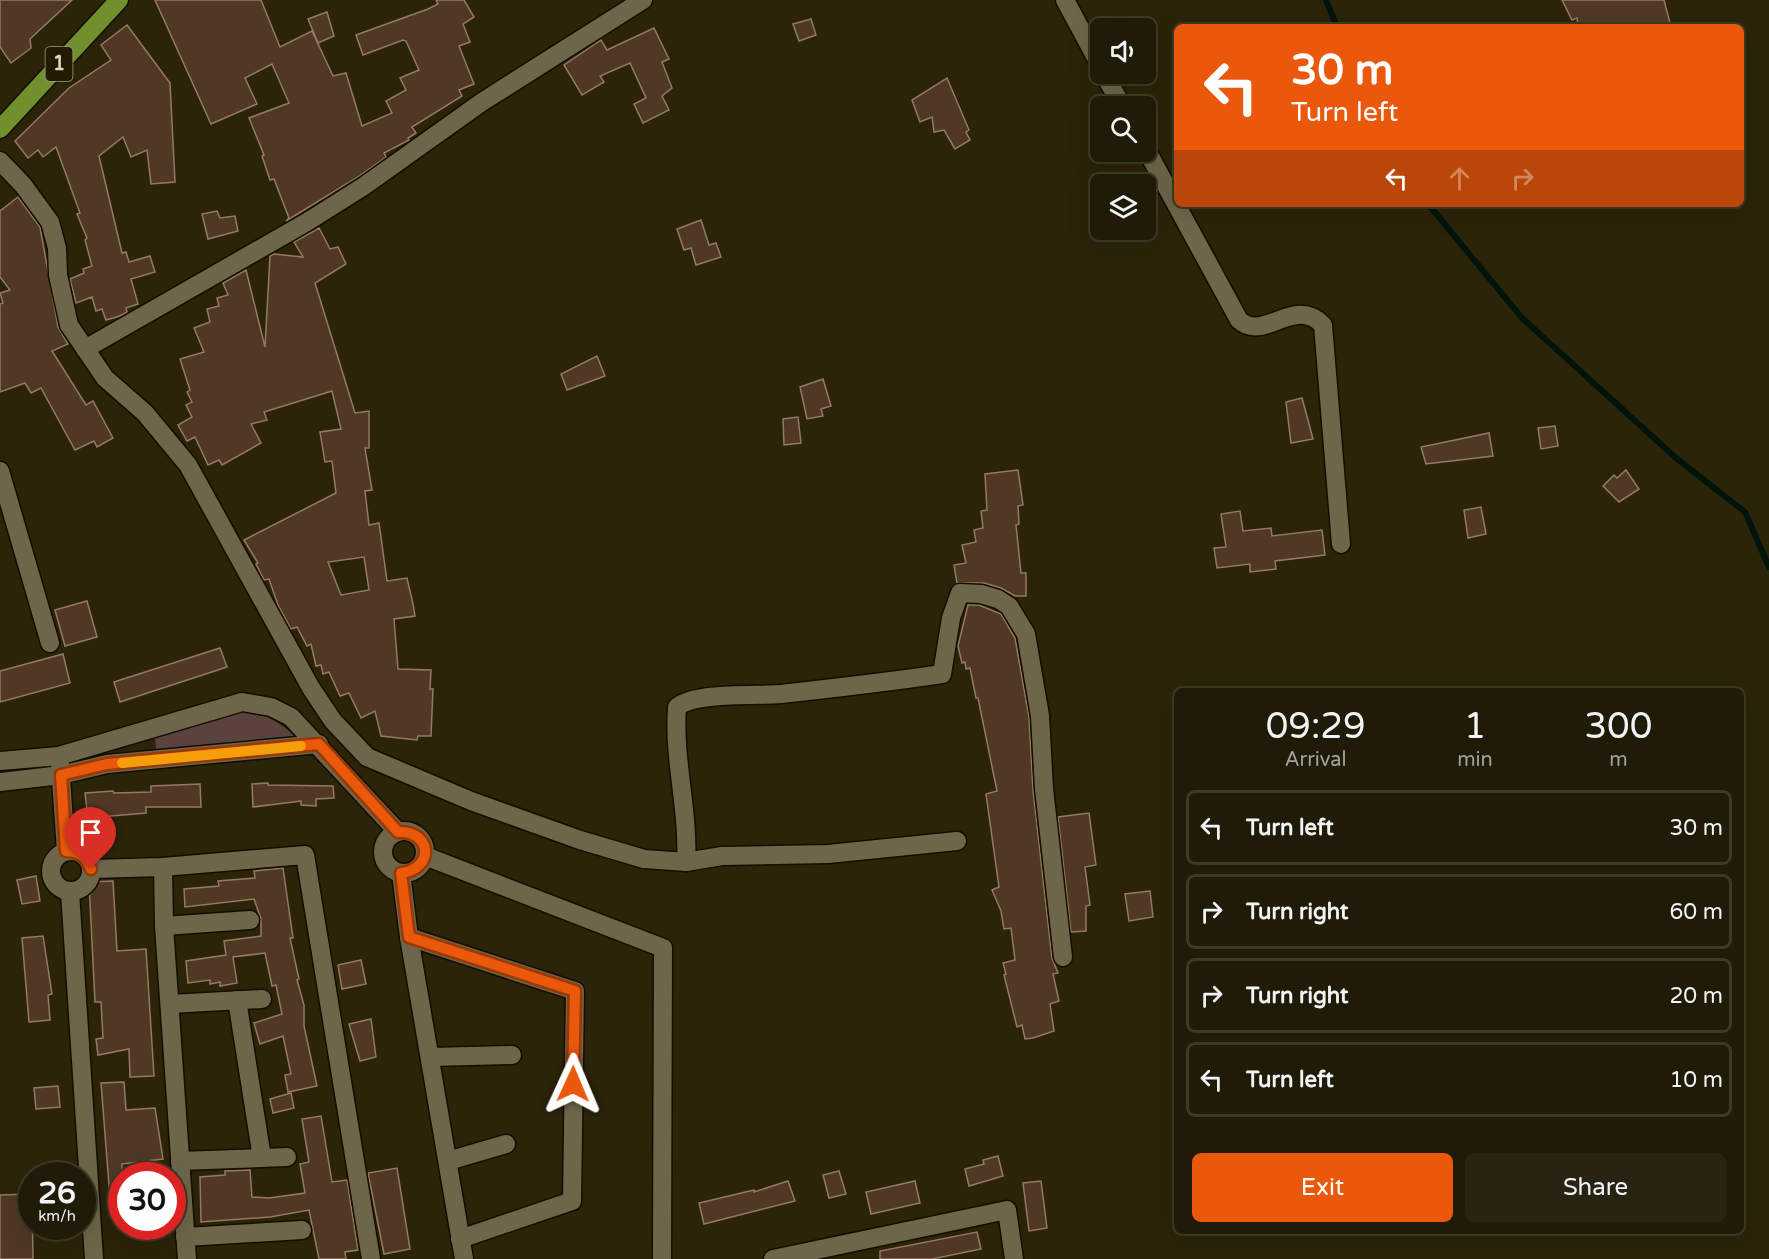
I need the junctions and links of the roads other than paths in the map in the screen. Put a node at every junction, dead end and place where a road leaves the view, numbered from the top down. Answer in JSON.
{"nodes":[{"id":1,"x":119,"y":0,"type":"edge"},
{"id":2,"x":643,"y":0,"type":"edge"},
{"id":3,"x":1065,"y":0,"type":"edge"},
{"id":4,"x":1090,"y":47,"type":"edge"},
{"id":5,"x":0,"y":129,"type":"edge"},
{"id":6,"x":0,"y":161,"type":"edge"},
{"id":7,"x":1153,"y":162,"type":"edge"},
{"id":8,"x":1174,"y":200,"type":"edge"},
{"id":9,"x":1178,"y":207,"type":"edge"},
{"id":10,"x":85,"y":348,"type":"junction"},
{"id":11,"x":0,"y":471,"type":"edge"},
{"id":12,"x":1341,"y":544,"type":"dead end"},
{"id":13,"x":50,"y":643,"type":"dead end"},
{"id":14,"x":319,"y":744,"type":"junction"},
{"id":15,"x":59,"y":756,"type":"junction"},
{"id":16,"x":0,"y":761,"type":"edge"},
{"id":17,"x":61,"y":775,"type":"junction"},
{"id":18,"x":0,"y":783,"type":"edge"},
{"id":19,"x":398,"y":832,"type":"junction"},
{"id":20,"x":957,"y":841,"type":"dead end"},
{"id":21,"x":66,"y":851,"type":"junction"},
{"id":22,"x":425,"y":856,"type":"junction"},
{"id":23,"x":686,"y":862,"type":"junction"},
{"id":24,"x":163,"y":867,"type":"junction"},
{"id":25,"x":91,"y":869,"type":"junction"},
{"id":26,"x":401,"y":873,"type":"junction"},
{"id":27,"x":70,"y":892,"type":"junction"},
{"id":28,"x":250,"y":920,"type":"dead end"},
{"id":29,"x":164,"y":926,"type":"junction"},
{"id":30,"x":409,"y":937,"type":"junction"},
{"id":31,"x":1063,"y":957,"type":"dead end"},
{"id":32,"x":262,"y":999,"type":"dead end"},
{"id":33,"x":237,"y":1000,"type":"junction"},
{"id":34,"x":170,"y":1004,"type":"junction"},
{"id":35,"x":512,"y":1055,"type":"dead end"},
{"id":36,"x":430,"y":1057,"type":"junction"},
{"id":37,"x":506,"y":1144,"type":"dead end"},
{"id":38,"x":287,"y":1157,"type":"dead end"},
{"id":39,"x":262,"y":1158,"type":"junction"},
{"id":40,"x":180,"y":1161,"type":"joint"},
{"id":41,"x":448,"y":1161,"type":"junction"},
{"id":42,"x":302,"y":1230,"type":"dead end"},
{"id":43,"x":186,"y":1238,"type":"edge"},
{"id":44,"x":460,"y":1239,"type":"junction"},
{"id":45,"x":185,"y":1240,"type":"edge"},
{"id":46,"x":94,"y":1259,"type":"edge"},
{"id":47,"x":186,"y":1259,"type":"edge"},
{"id":48,"x":371,"y":1259,"type":"edge"},
{"id":49,"x":464,"y":1259,"type":"edge"},
{"id":50,"x":662,"y":1259,"type":"edge"},
{"id":51,"x":773,"y":1259,"type":"edge"},
{"id":52,"x":1014,"y":1259,"type":"edge"}],
"edges":[{"from":1,"to":5,"type":"highway","number":"1"},
{"from":2,"to":10,"type":"street"},
{"from":3,"to":4,"type":"street"},
{"from":6,"to":10,"type":"street"},
{"from":7,"to":8,"type":"street"},
{"from":9,"to":12,"type":"street"},
{"from":10,"to":23,"type":"street"},
{"from":11,"to":13,"type":"street"},
{"from":14,"to":15,"type":"street"},
{"from":14,"to":17,"type":"street"},
{"from":14,"to":19,"type":"street"},
{"from":15,"to":16,"type":"street"},
{"from":15,"to":17,"type":"street"},
{"from":17,"to":18,"type":"street"},
{"from":17,"to":21,"type":"street"},
{"from":19,"to":22,"type":"street"},
{"from":19,"to":26,"type":"street"},
{"from":20,"to":23,"type":"street"},
{"from":21,"to":25,"type":"street"},
{"from":21,"to":27,"type":"street"},
{"from":22,"to":26,"type":"street"},
{"from":22,"to":50,"type":"street"},
{"from":23,"to":31,"type":"street"},
{"from":24,"to":25,"type":"street"},
{"from":24,"to":29,"type":"street"},
{"from":24,"to":48,"type":"street"},
{"from":25,"to":27,"type":"street"},
{"from":26,"to":30,"type":"street"},
{"from":27,"to":46,"type":"street"},
{"from":28,"to":29,"type":"street"},
{"from":29,"to":34,"type":"street"},
{"from":30,"to":36,"type":"street"},
{"from":30,"to":44,"type":"street"},
{"from":32,"to":33,"type":"street"},
{"from":33,"to":34,"type":"street"},
{"from":33,"to":39,"type":"street"},
{"from":34,"to":40,"type":"street"},
{"from":35,"to":36,"type":"street"},
{"from":36,"to":41,"type":"street"},
{"from":37,"to":41,"type":"street"},
{"from":38,"to":39,"type":"street"},
{"from":39,"to":40,"type":"street"},
{"from":41,"to":44,"type":"street"},
{"from":42,"to":43,"type":"street"},
{"from":44,"to":49,"type":"street"},
{"from":45,"to":47,"type":"street"},
{"from":51,"to":52,"type":"street"}]}
